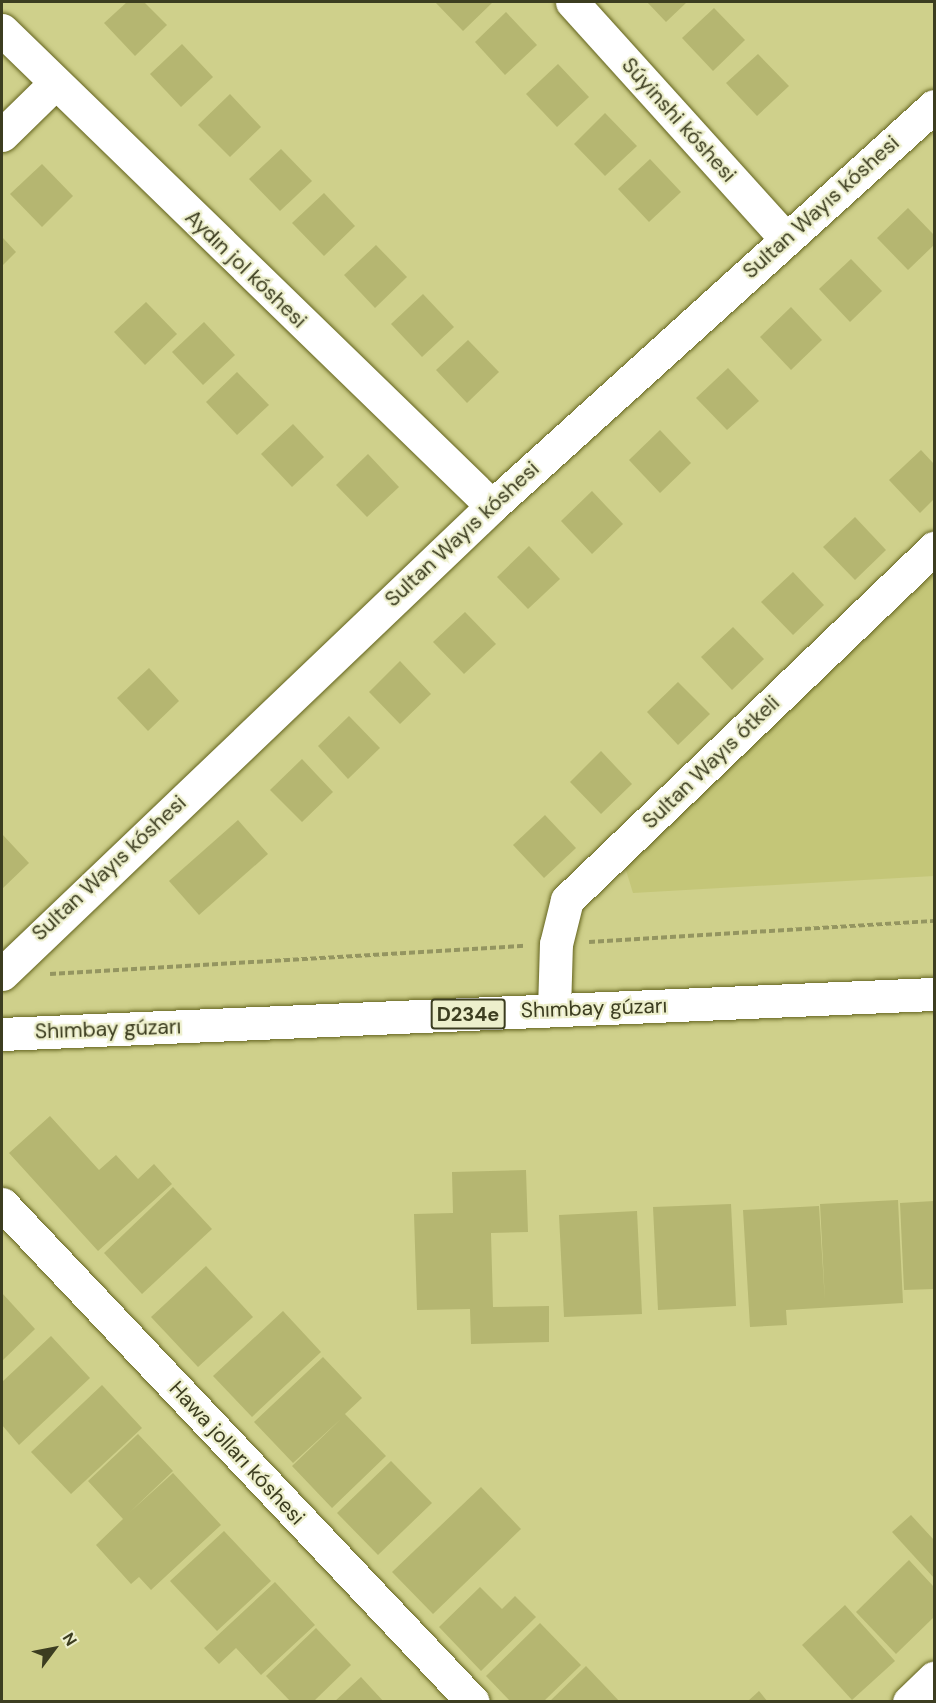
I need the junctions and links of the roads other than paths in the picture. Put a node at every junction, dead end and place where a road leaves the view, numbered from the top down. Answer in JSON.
{"nodes":[{"id":1,"x":572,"y":2,"type":"edge"},
{"id":2,"x":2,"y":30,"type":"edge"},
{"id":3,"x":54,"y":84,"type":"junction"},
{"id":4,"x":934,"y":106,"type":"edge"},
{"id":5,"x":2,"y":135,"type":"edge"},
{"id":6,"x":785,"y":238,"type":"junction"},
{"id":7,"x":492,"y":506,"type":"junction"},
{"id":8,"x":934,"y":548,"type":"edge"},
{"id":9,"x":2,"y":974,"type":"edge"},
{"id":10,"x":934,"y":994,"type":"edge"},
{"id":11,"x":554,"y":1010,"type":"junction"},
{"id":12,"x":2,"y":1034,"type":"edge"},
{"id":13,"x":2,"y":1204,"type":"edge"},
{"id":14,"x":934,"y":1678,"type":"edge"},
{"id":15,"x":473,"y":1701,"type":"edge"},
{"id":16,"x":909,"y":1701,"type":"edge"}],
"edges":[{"from":1,"to":6,"type":"street","name":"Súyinshi kóshesi"},
{"from":2,"to":3,"type":"street","name":"Aydın jol kóshesi"},
{"from":3,"to":5,"type":"street"},
{"from":3,"to":7,"type":"street","name":"Aydın jol kóshesi"},
{"from":4,"to":6,"type":"street","name":"Sultan Wayıs kóshesi"},
{"from":6,"to":7,"type":"street","name":"Sultan Wayıs kóshesi"},
{"from":7,"to":9,"type":"street","name":"Sultan Wayıs kóshesi"},
{"from":8,"to":11,"type":"street","name":"Sultan Wayıs ótkeli"},
{"from":10,"to":11,"type":"street","name":"Shımbay gúzarı","number":"D234e"},
{"from":11,"to":12,"type":"street","name":"Shımbay gúzarı","number":"D234e"},
{"from":13,"to":15,"type":"street","name":"Hawa jolları kóshesi"},
{"from":14,"to":16,"type":"street"}]}
